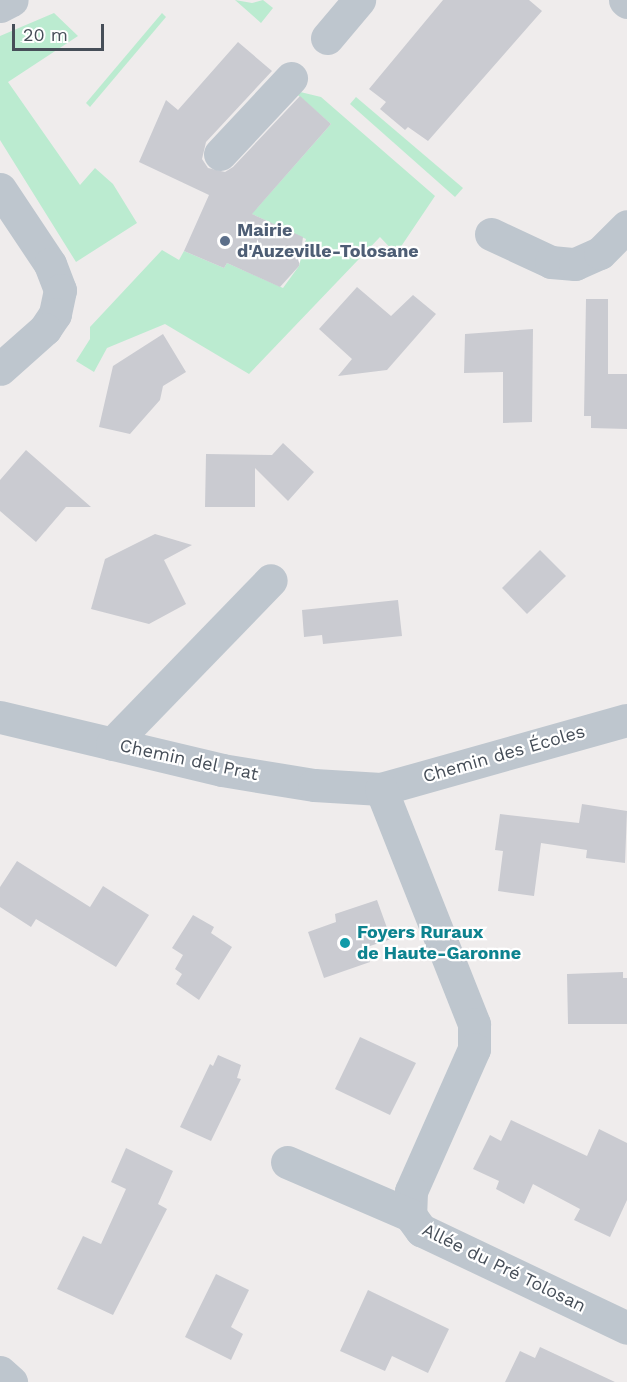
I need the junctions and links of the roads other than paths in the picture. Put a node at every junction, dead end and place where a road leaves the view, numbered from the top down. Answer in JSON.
{"nodes":[{"id":1,"x":12,"y":0,"type":"edge"},
{"id":2,"x":359,"y":0,"type":"edge"},
{"id":3,"x":0,"y":6,"type":"edge"},
{"id":4,"x":220,"y":154,"type":"dead end"},
{"id":5,"x":0,"y":189,"type":"edge"},
{"id":6,"x":627,"y":226,"type":"edge"},
{"id":7,"x":491,"y":234,"type":"dead end"},
{"id":8,"x":7,"y":352,"type":"edge"},
{"id":9,"x":271,"y":580,"type":"dead end"},
{"id":10,"x":0,"y":717,"type":"edge"},
{"id":11,"x":627,"y":720,"type":"edge"},
{"id":12,"x":112,"y":744,"type":"junction"},
{"id":13,"x":381,"y":789,"type":"junction"},
{"id":14,"x":287,"y":1162,"type":"dead end"},
{"id":15,"x":410,"y":1215,"type":"junction"},
{"id":16,"x":627,"y":1328,"type":"edge"},
{"id":17,"x":0,"y":1372,"type":"edge"},
{"id":18,"x":11,"y":1382,"type":"edge"}],
"edges":[{"from":1,"to":3,"type":"street"},
{"from":2,"to":4,"type":"street"},
{"from":5,"to":8,"type":"street"},
{"from":6,"to":7,"type":"street"},
{"from":9,"to":12,"type":"street"},
{"from":10,"to":12,"type":"street","name":"Chemin del Prat"},
{"from":11,"to":13,"type":"street","name":"Chemin des Écoles"},
{"from":12,"to":13,"type":"street","name":"Chemin del Prat"},
{"from":13,"to":15,"type":"street","name":"Allée du Pré Tolosan"},
{"from":14,"to":15,"type":"street"},
{"from":15,"to":16,"type":"street","name":"Allée du Pré Tolosan"},
{"from":17,"to":18,"type":"street"}]}
